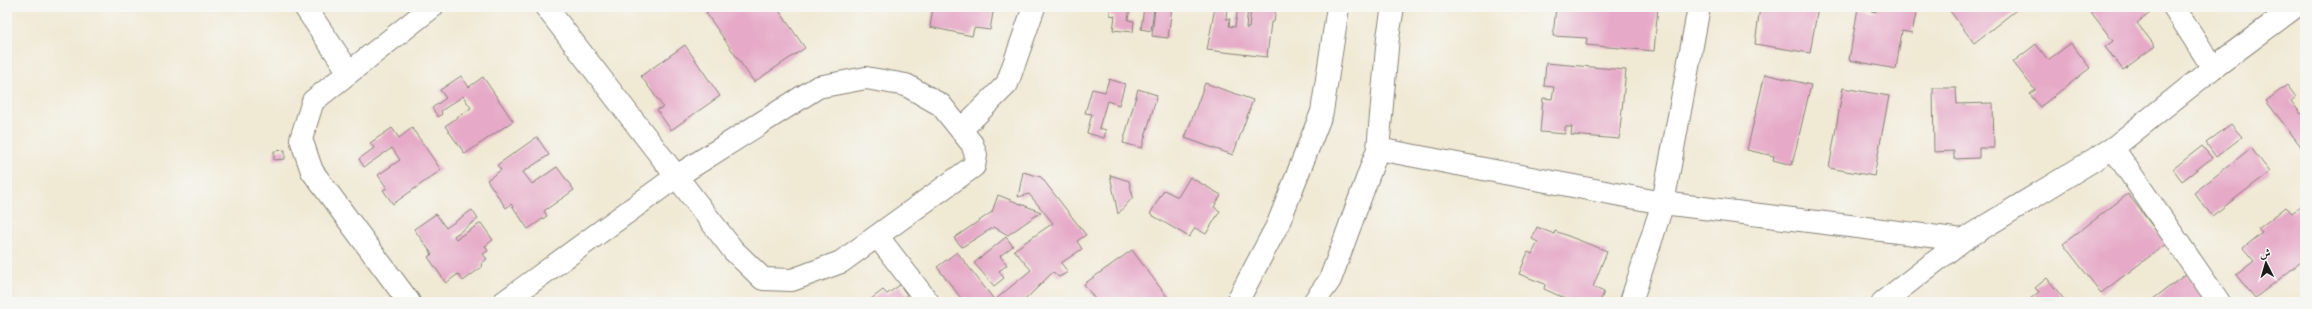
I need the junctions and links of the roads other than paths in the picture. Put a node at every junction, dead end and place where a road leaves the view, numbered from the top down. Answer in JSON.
{"nodes":[{"id":1,"x":305,"y":7,"type":"edge"},
{"id":2,"x":432,"y":7,"type":"edge"},
{"id":3,"x":546,"y":7,"type":"edge"},
{"id":4,"x":1034,"y":7,"type":"edge"},
{"id":5,"x":1338,"y":7,"type":"edge"},
{"id":6,"x":1393,"y":7,"type":"edge"},
{"id":7,"x":1699,"y":7,"type":"edge"},
{"id":8,"x":2174,"y":7,"type":"edge"},
{"id":9,"x":2295,"y":7,"type":"edge"},
{"id":10,"x":2213,"y":68,"type":"junction"},
{"id":11,"x":349,"y":72,"type":"junction"},
{"id":12,"x":961,"y":130,"type":"junction"},
{"id":13,"x":2113,"y":148,"type":"junction"},
{"id":14,"x":1378,"y":149,"type":"junction"},
{"id":15,"x":678,"y":176,"type":"junction"},
{"id":16,"x":1663,"y":202,"type":"junction"},
{"id":17,"x":878,"y":237,"type":"junction"},
{"id":18,"x":1963,"y":240,"type":"junction"},
{"id":19,"x":409,"y":302,"type":"edge"},
{"id":20,"x":504,"y":302,"type":"edge"},
{"id":21,"x":928,"y":302,"type":"edge"},
{"id":22,"x":1237,"y":302,"type":"edge"},
{"id":23,"x":1314,"y":302,"type":"edge"},
{"id":24,"x":1631,"y":302,"type":"edge"},
{"id":25,"x":1883,"y":302,"type":"edge"},
{"id":26,"x":2219,"y":302,"type":"edge"}],
"edges":[{"from":1,"to":11,"type":"street"},
{"from":2,"to":11,"type":"street"},
{"from":3,"to":15,"type":"street"},
{"from":4,"to":12,"type":"street"},
{"from":5,"to":22,"type":"street"},
{"from":6,"to":14,"type":"street"},
{"from":7,"to":16,"type":"street"},
{"from":8,"to":10,"type":"street"},
{"from":9,"to":10,"type":"street"},
{"from":10,"to":13,"type":"street"},
{"from":11,"to":19,"type":"street"},
{"from":12,"to":15,"type":"street"},
{"from":12,"to":17,"type":"street"},
{"from":13,"to":18,"type":"street"},
{"from":13,"to":26,"type":"street"},
{"from":14,"to":16,"type":"street"},
{"from":14,"to":23,"type":"street"},
{"from":15,"to":17,"type":"street"},
{"from":15,"to":20,"type":"street"},
{"from":16,"to":18,"type":"street"},
{"from":16,"to":24,"type":"street"},
{"from":17,"to":21,"type":"street"},
{"from":18,"to":25,"type":"street"}]}
